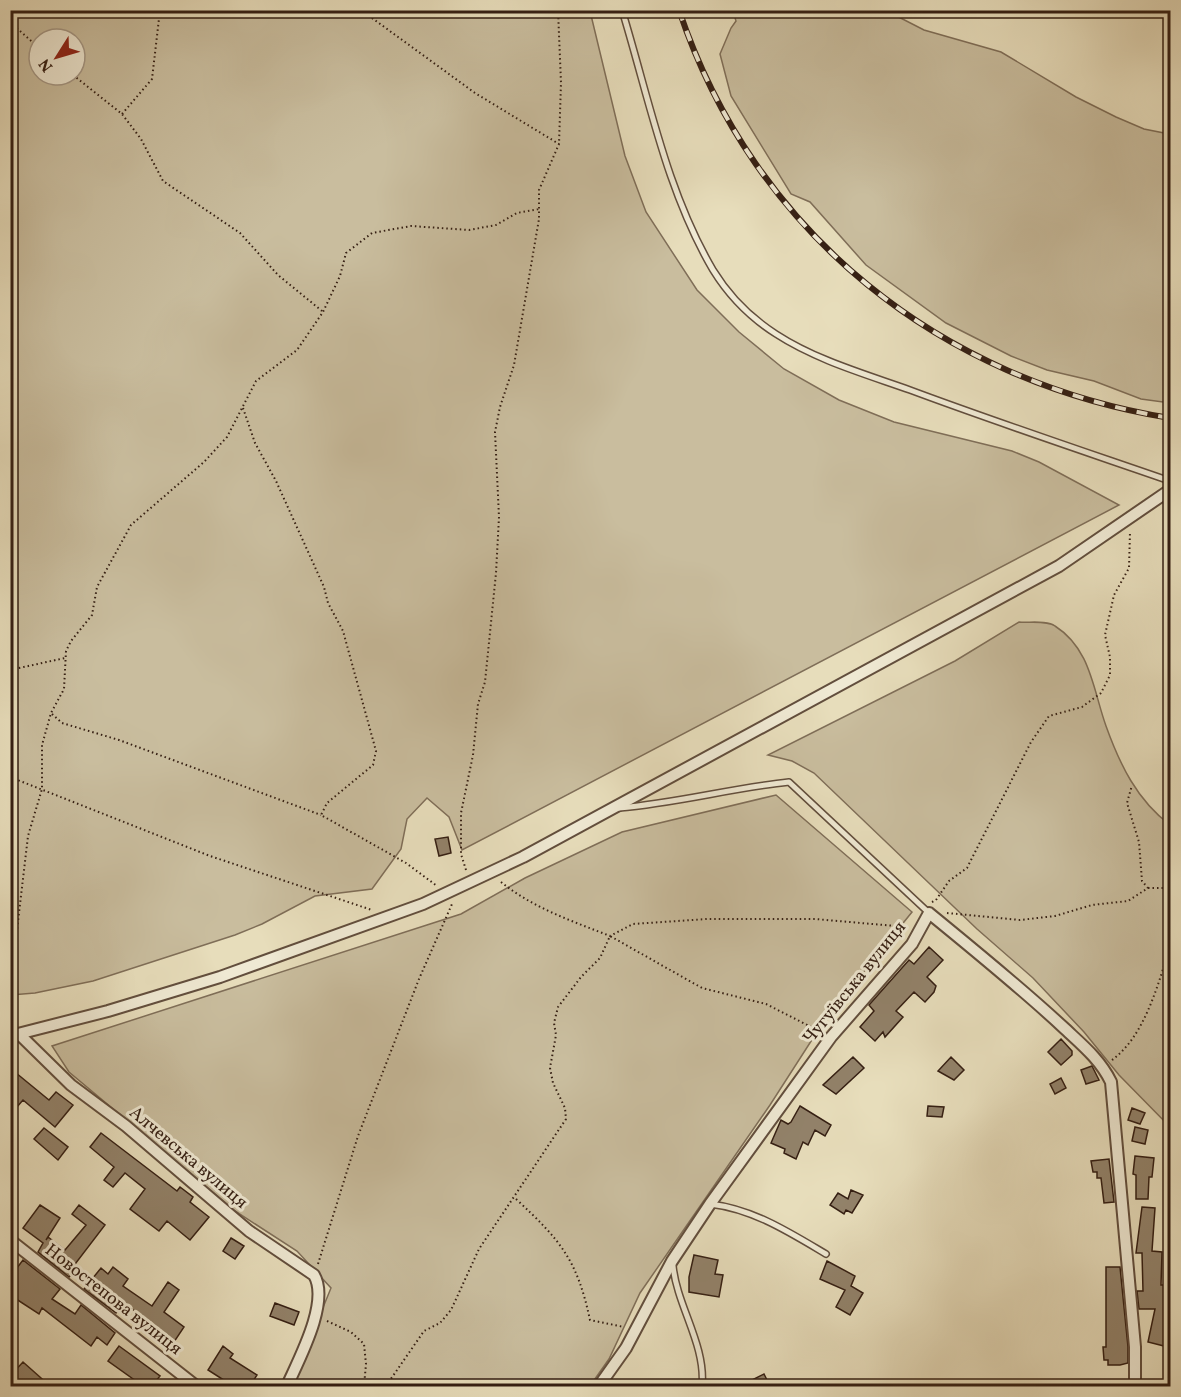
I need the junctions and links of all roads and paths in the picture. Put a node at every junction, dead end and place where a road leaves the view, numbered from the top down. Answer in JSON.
{"nodes":[{"id":1,"x":160,"y":10,"type":"edge"},
{"id":2,"x":361,"y":10,"type":"edge"},
{"id":3,"x":558,"y":10,"type":"edge"},
{"id":4,"x":622,"y":10,"type":"edge"},
{"id":5,"x":10,"y":22,"type":"edge"},
{"id":6,"x":27,"y":37,"type":"edge"},
{"id":7,"x":87,"y":86,"type":"edge"},
{"id":8,"x":122,"y":114,"type":"junction"},
{"id":9,"x":558,"y":144,"type":"junction"},
{"id":10,"x":539,"y":209,"type":"junction"},
{"id":11,"x":323,"y":312,"type":"junction"},
{"id":12,"x":243,"y":408,"type":"junction"},
{"id":13,"x":1170,"y":481,"type":"edge"},
{"id":14,"x":1170,"y":490,"type":"edge"},
{"id":15,"x":1130,"y":517,"type":"junction"},
{"id":16,"x":65,"y":658,"type":"junction"},
{"id":17,"x":10,"y":670,"type":"edge"},
{"id":18,"x":51,"y":713,"type":"junction"},
{"id":19,"x":10,"y":777,"type":"edge"},
{"id":20,"x":1132,"y":785,"type":"dead end"},
{"id":21,"x":42,"y":789,"type":"junction"},
{"id":22,"x":615,"y":808,"type":"junction"},
{"id":23,"x":321,"y":815,"type":"junction"},
{"id":24,"x":489,"y":872,"type":"junction"},
{"id":25,"x":465,"y":884,"type":"junction"},
{"id":26,"x":1148,"y":888,"type":"junction"},
{"id":27,"x":1170,"y":888,"type":"edge"},
{"id":28,"x":446,"y":893,"type":"junction"},
{"id":29,"x":926,"y":909,"type":"junction"},
{"id":30,"x":389,"y":916,"type":"junction"},
{"id":31,"x":610,"y":936,"type":"junction"},
{"id":32,"x":1170,"y":947,"type":"edge"},
{"id":33,"x":10,"y":950,"type":"edge"},
{"id":34,"x":15,"y":1035,"type":"edge"},
{"id":35,"x":831,"y":1037,"type":"junction"},
{"id":36,"x":1103,"y":1066,"type":"junction"},
{"id":37,"x":515,"y":1198,"type":"junction"},
{"id":38,"x":710,"y":1204,"type":"junction"},
{"id":39,"x":10,"y":1240,"type":"edge"},
{"id":40,"x":826,"y":1254,"type":"dead end"},
{"id":41,"x":672,"y":1261,"type":"junction"},
{"id":42,"x":314,"y":1275,"type":"junction"},
{"id":43,"x":317,"y":1311,"type":"junction"},
{"id":44,"x":635,"y":1330,"type":"junction"},
{"id":45,"x":196,"y":1386,"type":"edge"},
{"id":46,"x":287,"y":1386,"type":"edge"},
{"id":47,"x":364,"y":1386,"type":"edge"},
{"id":48,"x":386,"y":1386,"type":"edge"},
{"id":49,"x":599,"y":1386,"type":"edge"},
{"id":50,"x":702,"y":1386,"type":"edge"},
{"id":51,"x":1135,"y":1386,"type":"edge"}],
"edges":[{"from":1,"to":8,"type":"path"},
{"from":2,"to":9,"type":"path"},
{"from":3,"to":9,"type":"path"},
{"from":4,"to":13,"type":"lane"},
{"from":5,"to":6,"type":"path"},
{"from":7,"to":8,"type":"path"},
{"from":8,"to":11,"type":"path"},
{"from":9,"to":10,"type":"path"},
{"from":10,"to":11,"type":"path"},
{"from":10,"to":25,"type":"path"},
{"from":11,"to":12,"type":"path"},
{"from":12,"to":16,"type":"path"},
{"from":12,"to":23,"type":"path"},
{"from":14,"to":15,"type":"street"},
{"from":15,"to":22,"type":"street"},
{"from":15,"to":29,"type":"path"},
{"from":16,"to":17,"type":"path"},
{"from":16,"to":18,"type":"path"},
{"from":18,"to":21,"type":"path"},
{"from":18,"to":23,"type":"path"},
{"from":19,"to":21,"type":"path"},
{"from":20,"to":26,"type":"path"},
{"from":21,"to":30,"type":"path"},
{"from":21,"to":33,"type":"path"},
{"from":22,"to":24,"type":"street"},
{"from":22,"to":29,"type":"lane"},
{"from":23,"to":28,"type":"path"},
{"from":24,"to":25,"type":"street"},
{"from":24,"to":31,"type":"path"},
{"from":25,"to":28,"type":"street"},
{"from":25,"to":42,"type":"path"},
{"from":26,"to":27,"type":"path"},
{"from":26,"to":29,"type":"path"},
{"from":28,"to":30,"type":"street"},
{"from":29,"to":31,"type":"path"},
{"from":29,"to":35,"type":"street","name":"Чугуївська вулиця"},
{"from":29,"to":36,"type":"street","name":"Чугуївська вулиця"},
{"from":30,"to":34,"type":"street"},
{"from":31,"to":35,"type":"path"},
{"from":31,"to":37,"type":"path"},
{"from":32,"to":36,"type":"path"},
{"from":34,"to":42,"type":"street","name":"Алчевська вулиця"},
{"from":35,"to":38,"type":"street","name":"Чугуївська вулиця"},
{"from":36,"to":51,"type":"street","name":"Чугуївська вулиця"},
{"from":37,"to":44,"type":"path"},
{"from":37,"to":48,"type":"path"},
{"from":38,"to":40,"type":"lane"},
{"from":38,"to":41,"type":"street","name":"Чугуївська вулиця"},
{"from":39,"to":45,"type":"street","name":"Новостепова вулиця"},
{"from":41,"to":44,"type":"street","name":"Чугуївська вулиця"},
{"from":41,"to":50,"type":"lane"},
{"from":42,"to":43,"type":"street"},
{"from":43,"to":46,"type":"street"},
{"from":43,"to":47,"type":"path"},
{"from":44,"to":49,"type":"street","name":"Чугуївська вулиця"}]}
